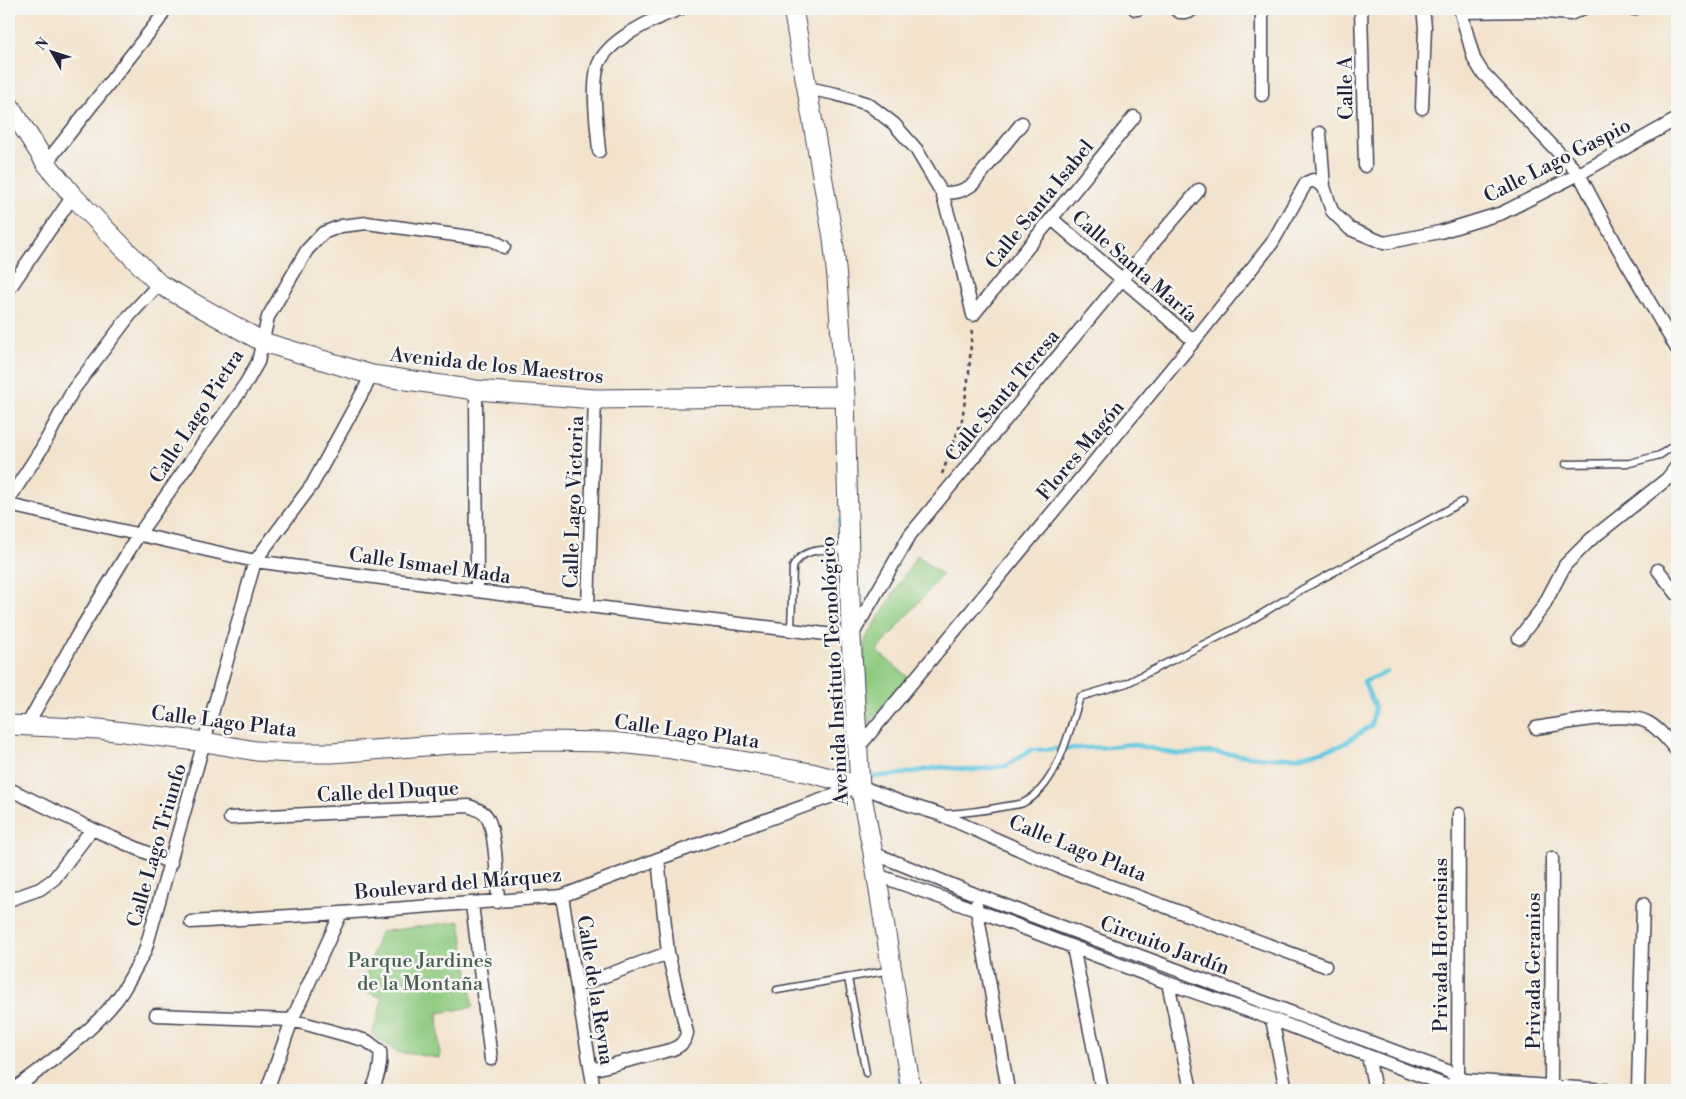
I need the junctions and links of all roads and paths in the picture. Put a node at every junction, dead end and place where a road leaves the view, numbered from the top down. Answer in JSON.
{"nodes":[{"id":1,"x":165,"y":9,"type":"edge"},
{"id":2,"x":680,"y":9,"type":"edge"},
{"id":3,"x":793,"y":9,"type":"edge"},
{"id":4,"x":1175,"y":9,"type":"edge"},
{"id":5,"x":1193,"y":9,"type":"edge"},
{"id":6,"x":1262,"y":9,"type":"edge"},
{"id":7,"x":1361,"y":9,"type":"edge"},
{"id":8,"x":1423,"y":9,"type":"edge"},
{"id":9,"x":1589,"y":9,"type":"edge"},
{"id":10,"x":1615,"y":9,"type":"edge"},
{"id":11,"x":1460,"y":12,"type":"edge"},
{"id":12,"x":1635,"y":12,"type":"dead end"},
{"id":13,"x":807,"y":88,"type":"junction"},
{"id":14,"x":1262,"y":95,"type":"dead end"},
{"id":15,"x":9,"y":105,"type":"edge"},
{"id":16,"x":1422,"y":108,"type":"dead end"},
{"id":17,"x":1134,"y":117,"type":"dead end"},
{"id":18,"x":1677,"y":119,"type":"edge"},
{"id":19,"x":1022,"y":123,"type":"dead end"},
{"id":20,"x":1320,"y":133,"type":"dead end"},
{"id":21,"x":599,"y":150,"type":"dead end"},
{"id":22,"x":46,"y":164,"type":"junction"},
{"id":23,"x":1365,"y":166,"type":"dead end"},
{"id":24,"x":1579,"y":174,"type":"junction"},
{"id":25,"x":1324,"y":187,"type":"junction"},
{"id":26,"x":1199,"y":190,"type":"dead end"},
{"id":27,"x":942,"y":194,"type":"junction"},
{"id":28,"x":73,"y":196,"type":"junction"},
{"id":29,"x":1052,"y":218,"type":"junction"},
{"id":30,"x":504,"y":247,"type":"dead end"},
{"id":31,"x":1123,"y":278,"type":"junction"},
{"id":32,"x":159,"y":284,"type":"junction"},
{"id":33,"x":9,"y":289,"type":"edge"},
{"id":34,"x":973,"y":315,"type":"junction"},
{"id":35,"x":1194,"y":341,"type":"junction"},
{"id":36,"x":262,"y":342,"type":"junction"},
{"id":37,"x":1676,"y":345,"type":"edge"},
{"id":38,"x":372,"y":375,"type":"junction"},
{"id":39,"x":476,"y":390,"type":"junction"},
{"id":40,"x":845,"y":396,"type":"junction"},
{"id":41,"x":595,"y":399,"type":"junction"},
{"id":42,"x":1677,"y":443,"type":"edge"},
{"id":43,"x":1566,"y":464,"type":"dead end"},
{"id":44,"x":1677,"y":466,"type":"edge"},
{"id":45,"x":942,"y":474,"type":"dead end"},
{"id":46,"x":9,"y":499,"type":"edge"},
{"id":47,"x":1462,"y":502,"type":"dead end"},
{"id":48,"x":9,"y":505,"type":"edge"},
{"id":49,"x":139,"y":534,"type":"junction"},
{"id":50,"x":849,"y":549,"type":"junction"},
{"id":51,"x":255,"y":561,"type":"junction"},
{"id":52,"x":1658,"y":570,"type":"dead end"},
{"id":53,"x":477,"y":590,"type":"junction"},
{"id":54,"x":1677,"y":594,"type":"edge"},
{"id":55,"x":588,"y":606,"type":"junction"},
{"id":56,"x":792,"y":630,"type":"junction"},
{"id":57,"x":851,"y":637,"type":"junction"},
{"id":58,"x":1519,"y":638,"type":"dead end"},
{"id":59,"x":18,"y":725,"type":"edge"},
{"id":60,"x":1536,"y":728,"type":"dead end"},
{"id":61,"x":205,"y":742,"type":"junction"},
{"id":62,"x":858,"y":748,"type":"junction"},
{"id":63,"x":1677,"y":751,"type":"edge"},
{"id":64,"x":860,"y":786,"type":"junction"},
{"id":65,"x":9,"y":789,"type":"edge"},
{"id":66,"x":940,"y":814,"type":"junction"},
{"id":67,"x":1459,"y":814,"type":"dead end"},
{"id":68,"x":230,"y":818,"type":"dead end"},
{"id":69,"x":92,"y":829,"type":"junction"},
{"id":70,"x":873,"y":853,"type":"junction"},
{"id":71,"x":1552,"y":858,"type":"dead end"},
{"id":72,"x":658,"y":859,"type":"junction"},
{"id":73,"x":171,"y":863,"type":"junction"},
{"id":74,"x":876,"y":875,"type":"junction"},
{"id":75,"x":977,"y":895,"type":"junction"},
{"id":76,"x":562,"y":896,"type":"junction"},
{"id":77,"x":9,"y":900,"type":"edge"},
{"id":78,"x":498,"y":902,"type":"junction"},
{"id":79,"x":472,"y":904,"type":"junction"},
{"id":80,"x":1643,"y":904,"type":"dead end"},
{"id":81,"x":976,"y":910,"type":"junction"},
{"id":82,"x":340,"y":913,"type":"junction"},
{"id":83,"x":191,"y":922,"type":"dead end"},
{"id":84,"x":1073,"y":947,"type":"junction"},
{"id":85,"x":668,"y":953,"type":"junction"},
{"id":86,"x":1325,"y":966,"type":"dead end"},
{"id":87,"x":892,"y":970,"type":"junction"},
{"id":88,"x":848,"y":978,"type":"junction"},
{"id":89,"x":1168,"y":983,"type":"junction"},
{"id":90,"x":577,"y":986,"type":"junction"},
{"id":91,"x":776,"y":990,"type":"dead end"},
{"id":92,"x":156,"y":1016,"type":"dead end"},
{"id":93,"x":1272,"y":1019,"type":"junction"},
{"id":94,"x":292,"y":1020,"type":"junction"},
{"id":95,"x":1368,"y":1056,"type":"junction"},
{"id":96,"x":491,"y":1059,"type":"dead end"},
{"id":97,"x":590,"y":1070,"type":"junction"},
{"id":98,"x":1445,"y":1070,"type":"junction"},
{"id":99,"x":866,"y":1073,"type":"dead end"},
{"id":100,"x":1462,"y":1078,"type":"junction"},
{"id":101,"x":1552,"y":1085,"type":"junction"},
{"id":102,"x":1448,"y":1088,"type":"edge"},
{"id":103,"x":13,"y":1090,"type":"edge"},
{"id":104,"x":267,"y":1090,"type":"edge"},
{"id":105,"x":372,"y":1090,"type":"edge"},
{"id":106,"x":594,"y":1090,"type":"edge"},
{"id":107,"x":911,"y":1090,"type":"edge"},
{"id":108,"x":1008,"y":1090,"type":"edge"},
{"id":109,"x":1102,"y":1090,"type":"edge"},
{"id":110,"x":1191,"y":1090,"type":"edge"},
{"id":111,"x":1286,"y":1090,"type":"edge"},
{"id":112,"x":1375,"y":1090,"type":"edge"},
{"id":113,"x":1606,"y":1090,"type":"edge"},
{"id":114,"x":1638,"y":1090,"type":"edge"}],
"edges":[{"from":1,"to":22,"type":"street"},
{"from":2,"to":21,"type":"street"},
{"from":3,"to":13,"type":"street","name":"Avenida Instituto Tecnológico"},
{"from":4,"to":5,"type":"street"},
{"from":6,"to":14,"type":"street"},
{"from":7,"to":23,"type":"street","name":"Calle A"},
{"from":8,"to":16,"type":"street"},
{"from":9,"to":11,"type":"lane"},
{"from":10,"to":12,"type":"lane"},
{"from":11,"to":24,"type":"street"},
{"from":13,"to":27,"type":"street","name":"Calle Santa Isabel"},
{"from":13,"to":40,"type":"street","name":"Avenida Instituto Tecnológico"},
{"from":15,"to":22,"type":"street","name":"Avenida de los Maestros"},
{"from":17,"to":29,"type":"street","name":"Calle Santa Isabel"},
{"from":18,"to":24,"type":"street","name":"Calle Lago Gaspio"},
{"from":19,"to":27,"type":"street"},
{"from":20,"to":25,"type":"street","name":"Calle Lago Gaspio"},
{"from":22,"to":28,"type":"street","name":"Avenida de los Maestros"},
{"from":24,"to":25,"type":"street","name":"Calle Lago Gaspio"},
{"from":24,"to":37,"type":"street"},
{"from":25,"to":35,"type":"street","name":"Flores Magón"},
{"from":26,"to":31,"type":"street","name":"Calle Santa Teresa"},
{"from":27,"to":34,"type":"street","name":"Calle Santa Isabel"},
{"from":28,"to":32,"type":"street","name":"Avenida de los Maestros"},
{"from":28,"to":33,"type":"street"},
{"from":29,"to":31,"type":"street","name":"Calle Santa María"},
{"from":29,"to":34,"type":"street","name":"Calle Santa Isabel"},
{"from":30,"to":36,"type":"street","name":"Calle Lago Pietra"},
{"from":31,"to":35,"type":"street","name":"Calle Santa María"},
{"from":31,"to":57,"type":"street","name":"Calle Santa Teresa"},
{"from":32,"to":36,"type":"street","name":"Avenida de los Maestros"},
{"from":32,"to":46,"type":"street"},
{"from":34,"to":45,"type":"path"},
{"from":35,"to":62,"type":"street","name":"Flores Magón"},
{"from":36,"to":38,"type":"street","name":"Avenida de los Maestros"},
{"from":36,"to":49,"type":"street","name":"Calle Lago Pietra"},
{"from":38,"to":39,"type":"street","name":"Avenida de los Maestros"},
{"from":38,"to":51,"type":"street"},
{"from":39,"to":41,"type":"street","name":"Avenida de los Maestros"},
{"from":39,"to":53,"type":"street"},
{"from":40,"to":41,"type":"street","name":"Avenida de los Maestros"},
{"from":40,"to":50,"type":"street","name":"Avenida Instituto Tecnológico"},
{"from":41,"to":55,"type":"street","name":"Calle Lago Victoria"},
{"from":42,"to":43,"type":"lane"},
{"from":44,"to":58,"type":"street"},
{"from":47,"to":66,"type":"lane"},
{"from":48,"to":49,"type":"street","name":"Calle Ismael Mada"},
{"from":49,"to":51,"type":"street","name":"Calle Ismael Mada"},
{"from":49,"to":59,"type":"street","name":"Calle Lago Pietra"},
{"from":50,"to":56,"type":"lane"},
{"from":50,"to":57,"type":"street","name":"Avenida Instituto Tecnológico"},
{"from":51,"to":53,"type":"street","name":"Calle Ismael Mada"},
{"from":51,"to":61,"type":"street","name":"Calle Lago Triunfo"},
{"from":52,"to":54,"type":"street"},
{"from":53,"to":55,"type":"street","name":"Calle Ismael Mada"},
{"from":55,"to":56,"type":"street","name":"Calle Ismael Mada"},
{"from":56,"to":57,"type":"street","name":"Calle Ismael Mada"},
{"from":57,"to":62,"type":"street","name":"Avenida Instituto Tecnológico"},
{"from":59,"to":61,"type":"street","name":"Calle Lago Plata"},
{"from":60,"to":63,"type":"street"},
{"from":61,"to":64,"type":"street","name":"Calle Lago Plata"},
{"from":61,"to":73,"type":"street","name":"Calle Lago Triunfo"},
{"from":62,"to":64,"type":"street","name":"Avenida Instituto Tecnológico"},
{"from":64,"to":66,"type":"street","name":"Calle Lago Plata"},
{"from":64,"to":70,"type":"street","name":"Avenida Instituto Tecnológico"},
{"from":64,"to":72,"type":"street","name":"Boulevard del Márquez"},
{"from":65,"to":69,"type":"street"},
{"from":66,"to":86,"type":"street","name":"Calle Lago Plata"},
{"from":67,"to":100,"type":"street","name":"Privada Hortensias"},
{"from":68,"to":78,"type":"street","name":"Calle del Duque"},
{"from":69,"to":73,"type":"street"},
{"from":69,"to":77,"type":"street"},
{"from":70,"to":74,"type":"street","name":"Avenida Instituto Tecnológico"},
{"from":70,"to":75,"type":"street","name":"Circuito Jardín"},
{"from":71,"to":101,"type":"street","name":"Privada Geranios"},
{"from":72,"to":76,"type":"street","name":"Boulevard del Márquez"},
{"from":72,"to":85,"type":"street"},
{"from":73,"to":103,"type":"street","name":"Calle Lago Triunfo"},
{"from":74,"to":81,"type":"street","name":"Circuito Jardín"},
{"from":74,"to":87,"type":"street","name":"Avenida Instituto Tecnológico"},
{"from":75,"to":81,"type":"street"},
{"from":75,"to":98,"type":"street","name":"Circuito Jardín"},
{"from":76,"to":78,"type":"street","name":"Boulevard del Márquez"},
{"from":76,"to":90,"type":"street","name":"Calle de la Reyna"},
{"from":78,"to":79,"type":"street","name":"Boulevard del Márquez"},
{"from":79,"to":82,"type":"street","name":"Boulevard del Márquez"},
{"from":79,"to":96,"type":"street"},
{"from":80,"to":114,"type":"street"},
{"from":81,"to":84,"type":"street","name":"Circuito Jardín"},
{"from":81,"to":108,"type":"street"},
{"from":82,"to":83,"type":"street","name":"Boulevard del Márquez"},
{"from":82,"to":94,"type":"street"},
{"from":84,"to":89,"type":"street","name":"Circuito Jardín"},
{"from":84,"to":109,"type":"street"},
{"from":85,"to":90,"type":"street"},
{"from":85,"to":97,"type":"street"},
{"from":87,"to":88,"type":"lane"},
{"from":87,"to":107,"type":"street","name":"Avenida Instituto Tecnológico"},
{"from":88,"to":91,"type":"lane"},
{"from":88,"to":99,"type":"lane"},
{"from":89,"to":93,"type":"street","name":"Circuito Jardín"},
{"from":89,"to":110,"type":"street"},
{"from":90,"to":97,"type":"street","name":"Calle de la Reyna"},
{"from":92,"to":94,"type":"street"},
{"from":93,"to":95,"type":"street","name":"Circuito Jardín"},
{"from":93,"to":111,"type":"street"},
{"from":94,"to":104,"type":"street"},
{"from":94,"to":105,"type":"street"},
{"from":95,"to":102,"type":"street","name":"Circuito Jardín"},
{"from":95,"to":112,"type":"street"},
{"from":97,"to":106,"type":"street","name":"Calle de la Reyna"},
{"from":98,"to":100,"type":"street","name":"Circuito Jardín"},
{"from":98,"to":102,"type":"street"},
{"from":100,"to":101,"type":"street","name":"Circuito Jardín"},
{"from":100,"to":102,"type":"street","name":"Circuito Jardín"},
{"from":101,"to":113,"type":"street","name":"Circuito Jardín"}]}
